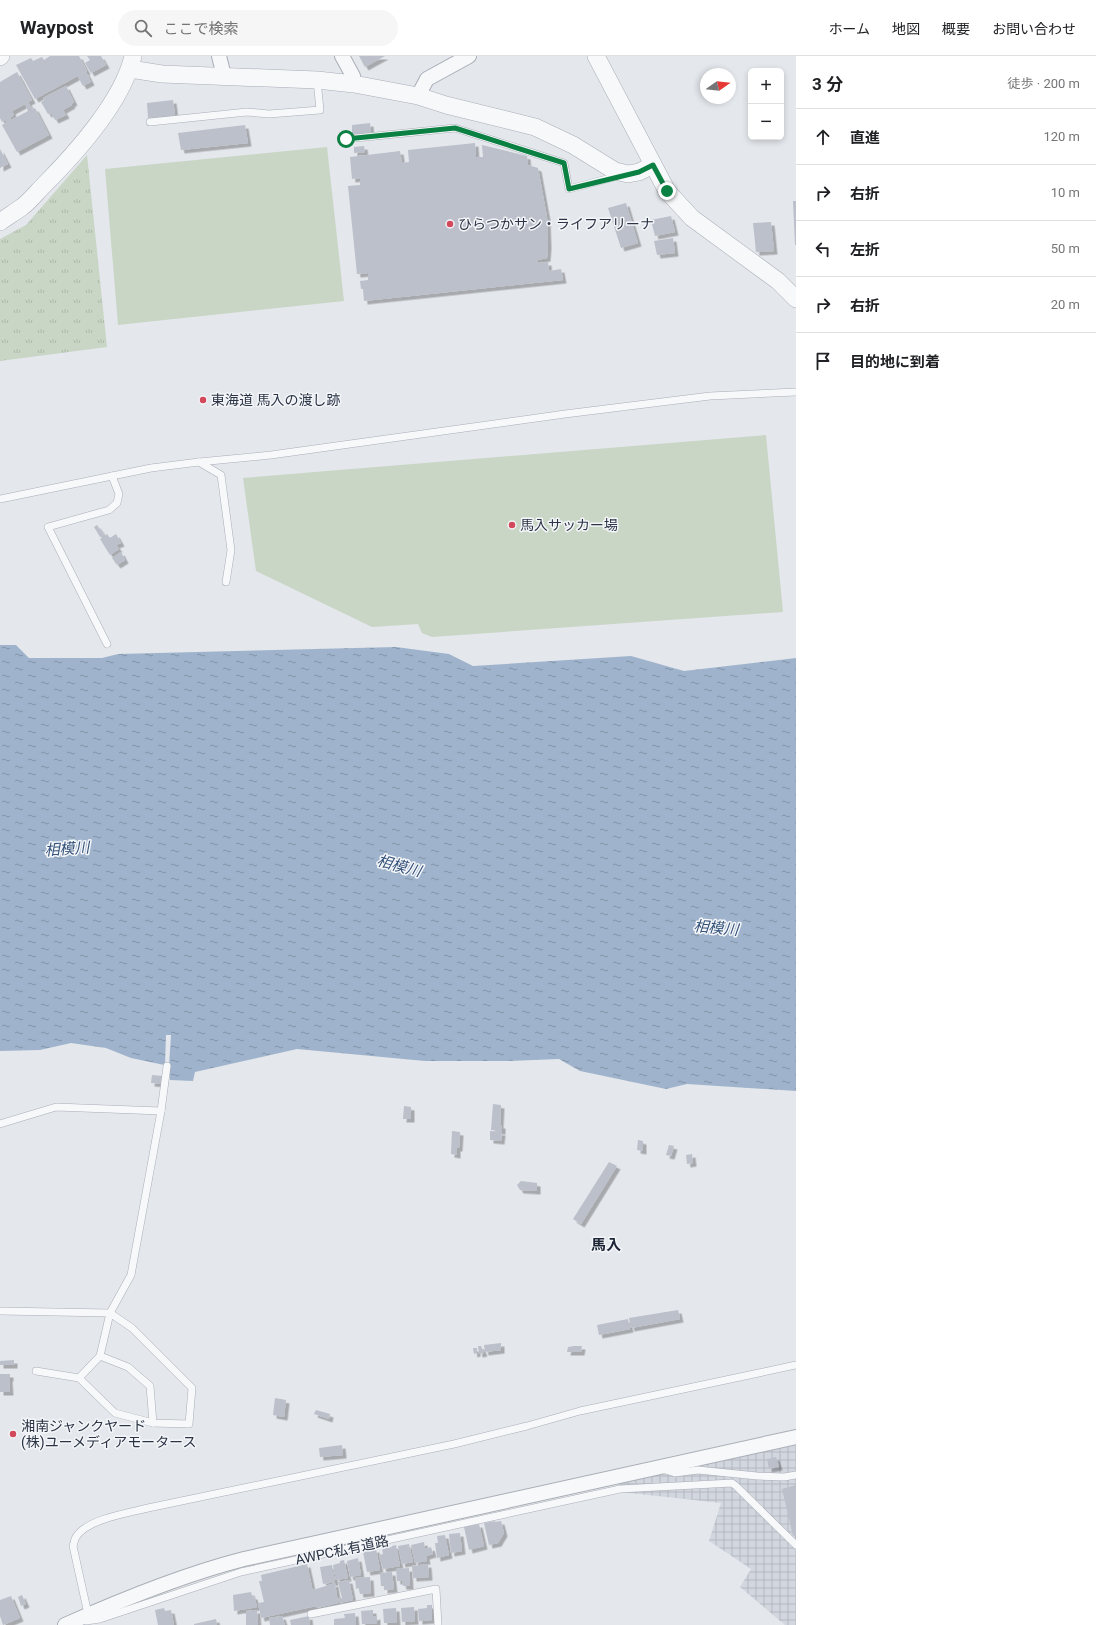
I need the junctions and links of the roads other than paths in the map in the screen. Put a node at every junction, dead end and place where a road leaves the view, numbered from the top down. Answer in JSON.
{"nodes":[{"id":1,"x":219,"y":56,"type":"edge"},
{"id":2,"x":342,"y":56,"type":"edge"},
{"id":3,"x":469,"y":56,"type":"edge"},
{"id":4,"x":596,"y":56,"type":"edge"},
{"id":5,"x":131,"y":62,"type":"edge"},
{"id":6,"x":224,"y":76,"type":"junction"},
{"id":7,"x":317,"y":80,"type":"junction"},
{"id":8,"x":354,"y":84,"type":"junction"},
{"id":9,"x":418,"y":96,"type":"junction"},
{"id":10,"x":150,"y":122,"type":"dead end"},
{"id":11,"x":346,"y":139,"type":"dead end"},
{"id":12,"x":653,"y":165,"type":"junction"},
{"id":13,"x":628,"y":174,"type":"junction"},
{"id":14,"x":0,"y":222,"type":"edge"},
{"id":15,"x":796,"y":300,"type":"edge"},
{"id":16,"x":796,"y":392,"type":"edge"},
{"id":17,"x":199,"y":462,"type":"junction"},
{"id":18,"x":112,"y":476,"type":"junction"},
{"id":19,"x":0,"y":499,"type":"edge"},
{"id":20,"x":226,"y":582,"type":"dead end"},
{"id":21,"x":107,"y":644,"type":"dead end"},
{"id":22,"x":167,"y":1066,"type":"dead end"},
{"id":23,"x":161,"y":1111,"type":"junction"},
{"id":24,"x":0,"y":1124,"type":"edge"},
{"id":25,"x":0,"y":1311,"type":"edge"},
{"id":26,"x":110,"y":1313,"type":"junction"},
{"id":27,"x":100,"y":1356,"type":"junction"},
{"id":28,"x":796,"y":1365,"type":"edge"},
{"id":29,"x":36,"y":1372,"type":"dead end"},
{"id":30,"x":79,"y":1378,"type":"junction"},
{"id":31,"x":154,"y":1423,"type":"junction"},
{"id":32,"x":796,"y":1437,"type":"edge"},
{"id":33,"x":657,"y":1468,"type":"junction"},
{"id":34,"x":733,"y":1474,"type":"junction"},
{"id":35,"x":796,"y":1475,"type":"edge"},
{"id":36,"x":732,"y":1483,"type":"junction"},
{"id":37,"x":796,"y":1545,"type":"edge"},
{"id":38,"x":88,"y":1614,"type":"junction"},
{"id":39,"x":311,"y":1614,"type":"dead end"},
{"id":40,"x":66,"y":1624,"type":"edge"},
{"id":41,"x":438,"y":1625,"type":"edge"}],
"edges":[{"from":1,"to":6,"type":"street"},
{"from":2,"to":8,"type":"street"},
{"from":3,"to":9,"type":"street"},
{"from":4,"to":12,"type":"street"},
{"from":5,"to":6,"type":"street"},
{"from":5,"to":14,"type":"street"},
{"from":6,"to":7,"type":"street"},
{"from":7,"to":8,"type":"street"},
{"from":7,"to":10,"type":"lane"},
{"from":8,"to":9,"type":"street"},
{"from":9,"to":13,"type":"street"},
{"from":11,"to":13,"type":"lane"},
{"from":12,"to":13,"type":"street"},
{"from":12,"to":15,"type":"street"},
{"from":16,"to":17,"type":"lane"},
{"from":17,"to":18,"type":"lane"},
{"from":17,"to":20,"type":"lane"},
{"from":18,"to":19,"type":"lane"},
{"from":18,"to":21,"type":"lane"},
{"from":22,"to":23,"type":"lane"},
{"from":23,"to":24,"type":"lane"},
{"from":23,"to":26,"type":"lane"},
{"from":25,"to":26,"type":"lane"},
{"from":26,"to":27,"type":"lane"},
{"from":26,"to":31,"type":"lane"},
{"from":27,"to":30,"type":"lane"},
{"from":27,"to":31,"type":"lane"},
{"from":28,"to":38,"type":"lane"},
{"from":29,"to":30,"type":"lane"},
{"from":30,"to":31,"type":"lane"},
{"from":32,"to":33,"type":"street"},
{"from":33,"to":34,"type":"lane"},
{"from":33,"to":38,"type":"street"},
{"from":34,"to":35,"type":"lane"},
{"from":34,"to":36,"type":"lane"},
{"from":36,"to":37,"type":"lane"},
{"from":36,"to":40,"type":"lane","name":"AWPC私有道路"},
{"from":38,"to":40,"type":"street"},
{"from":39,"to":41,"type":"lane"}]}
